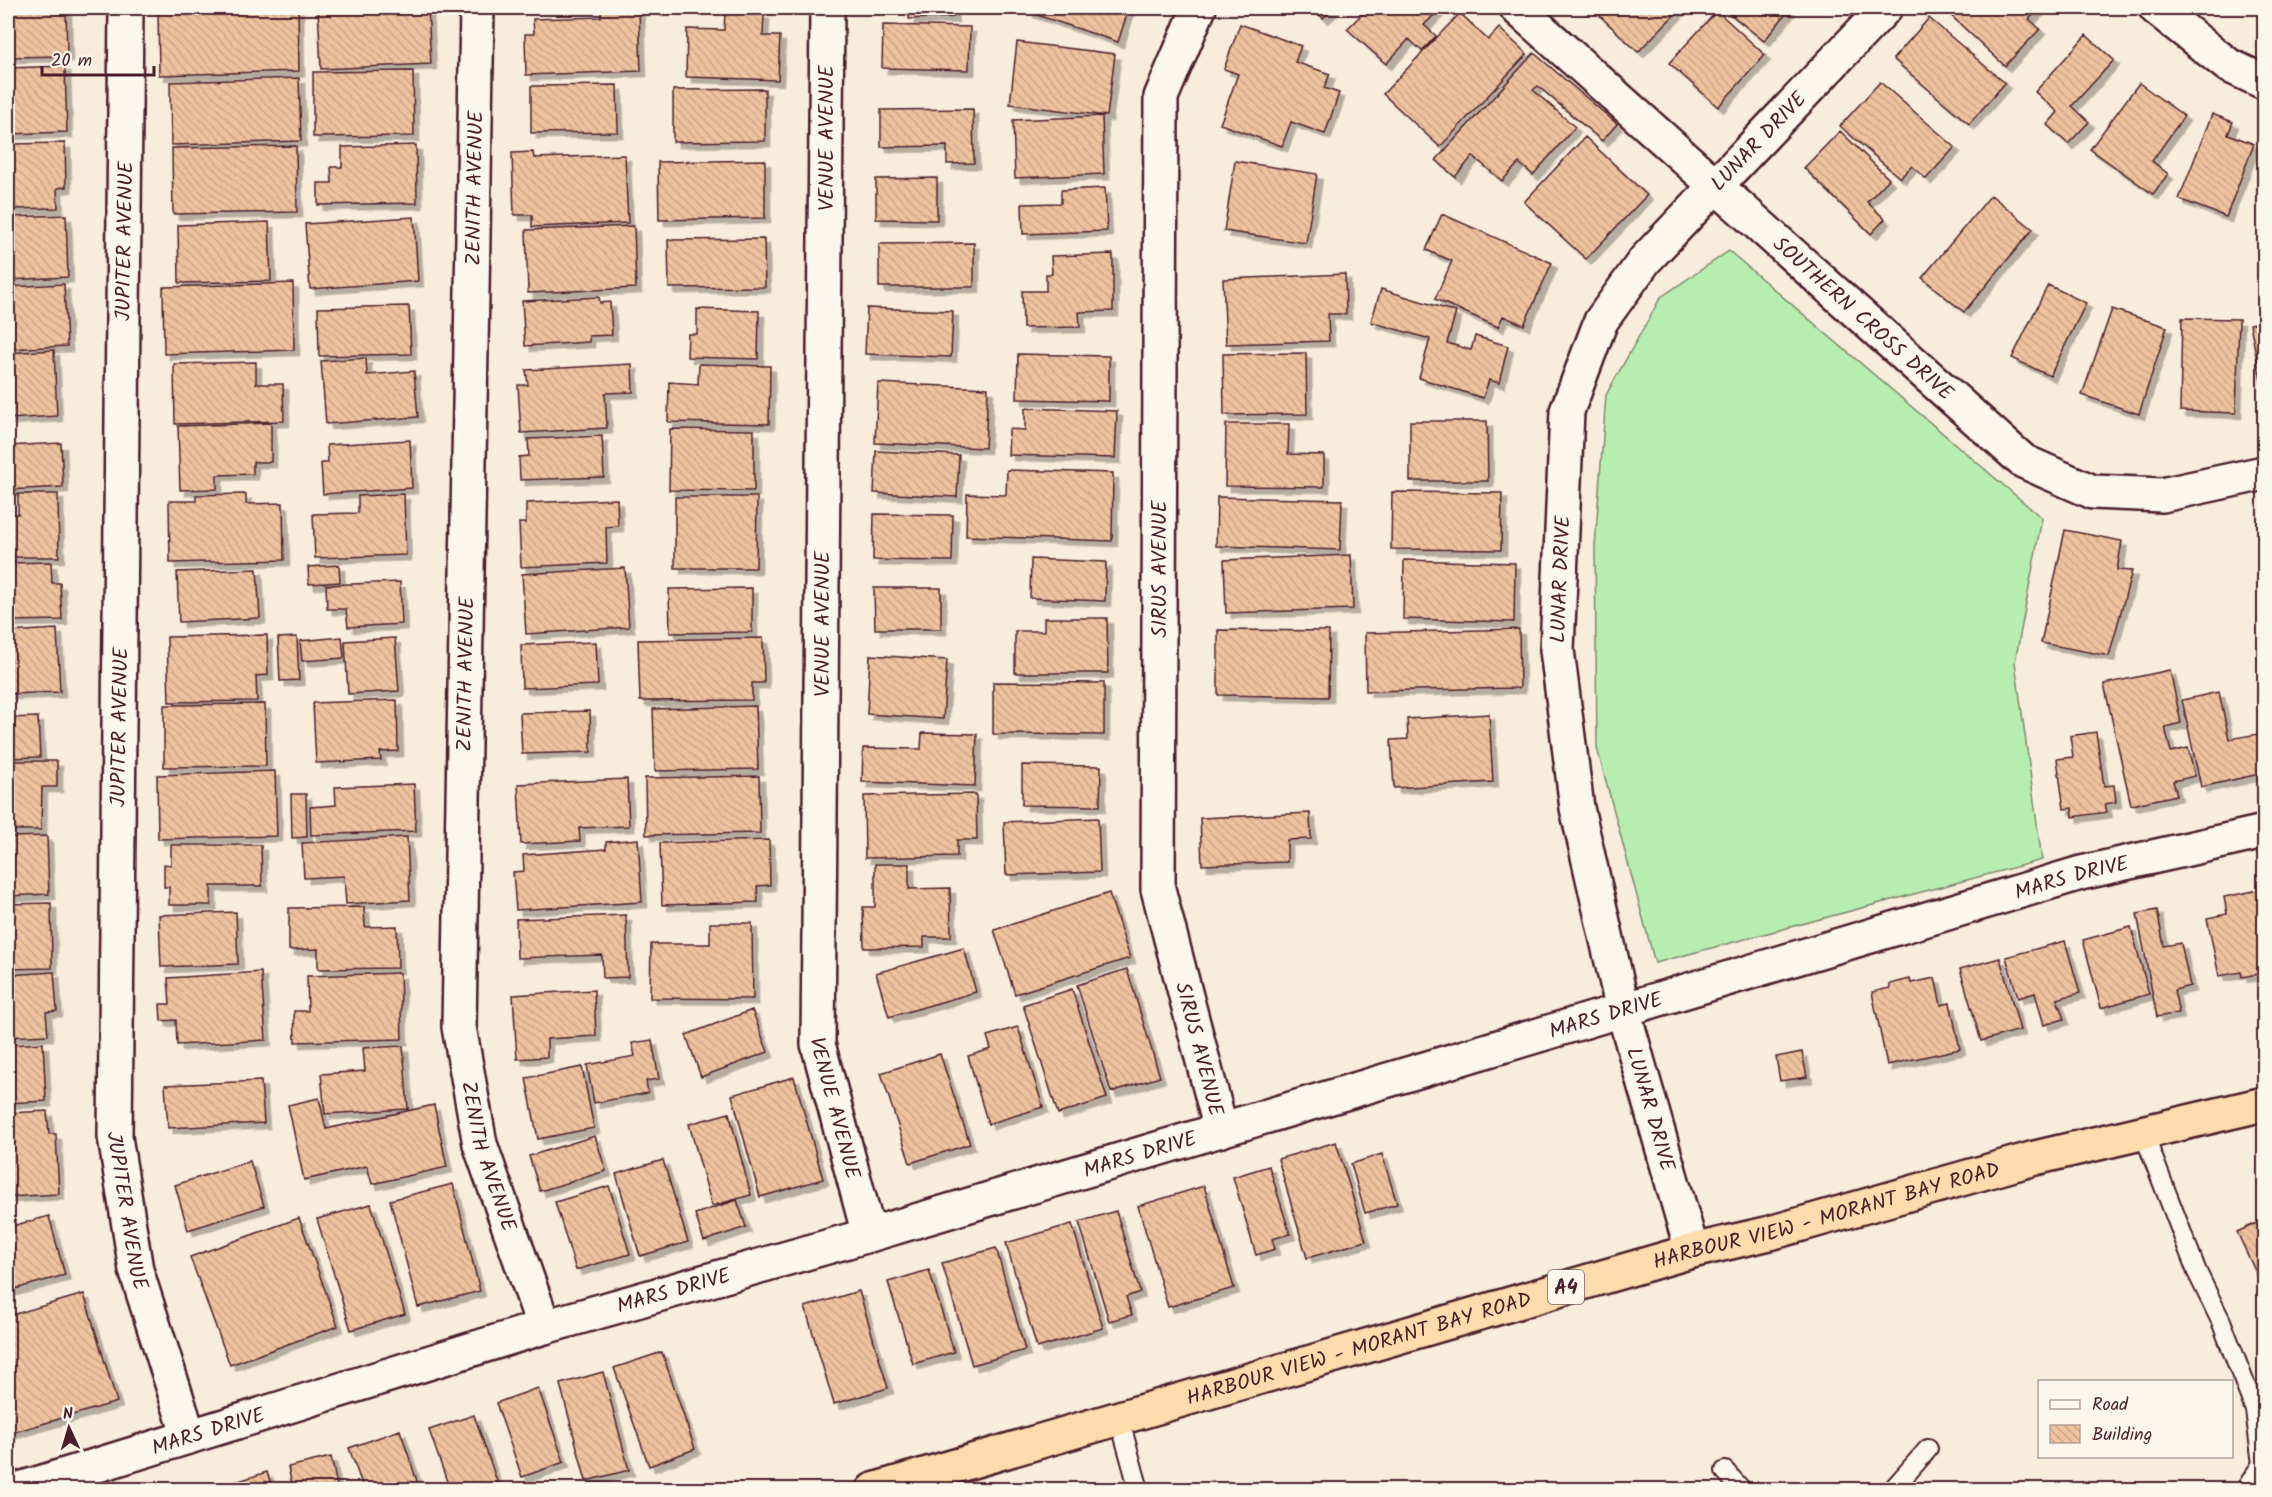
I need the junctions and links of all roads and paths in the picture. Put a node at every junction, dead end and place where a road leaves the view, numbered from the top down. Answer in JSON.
{"nodes":[{"id":1,"x":126,"y":8,"type":"edge"},
{"id":2,"x":477,"y":8,"type":"edge"},
{"id":3,"x":827,"y":8,"type":"edge"},
{"id":4,"x":1199,"y":8,"type":"edge"},
{"id":5,"x":1517,"y":8,"type":"edge"},
{"id":6,"x":2156,"y":8,"type":"edge"},
{"id":7,"x":1876,"y":10,"type":"edge"},
{"id":8,"x":2265,"y":82,"type":"edge"},
{"id":9,"x":1716,"y":187,"type":"junction"},
{"id":10,"x":2265,"y":473,"type":"edge"},
{"id":11,"x":2265,"y":832,"type":"edge"},
{"id":12,"x":1623,"y":1010,"type":"junction"},
{"id":13,"x":2265,"y":1104,"type":"edge"},
{"id":14,"x":1221,"y":1130,"type":"junction"},
{"id":15,"x":2143,"y":1132,"type":"junction"},
{"id":16,"x":869,"y":1235,"type":"junction"},
{"id":17,"x":1692,"y":1251,"type":"junction"},
{"id":18,"x":544,"y":1327,"type":"junction"},
{"id":19,"x":1119,"y":1418,"type":"junction"},
{"id":20,"x":189,"y":1437,"type":"junction"},
{"id":21,"x":1928,"y":1449,"type":"dead end"},
{"id":22,"x":1725,"y":1471,"type":"dead end"},
{"id":23,"x":17,"y":1490,"type":"edge"},
{"id":24,"x":873,"y":1490,"type":"edge"},
{"id":25,"x":1139,"y":1490,"type":"edge"},
{"id":26,"x":1742,"y":1490,"type":"edge"},
{"id":27,"x":1892,"y":1490,"type":"edge"},
{"id":28,"x":2245,"y":1490,"type":"edge"}],
"edges":[{"from":1,"to":20,"type":"street","name":"JUPITER AVENUE"},
{"from":2,"to":18,"type":"street","name":"ZENITH AVENUE"},
{"from":3,"to":16,"type":"street","name":"VENUE AVENUE"},
{"from":4,"to":14,"type":"street","name":"SIRUS AVENUE"},
{"from":5,"to":9,"type":"street","name":"SOUTHERN CROSS DRIVE"},
{"from":6,"to":8,"type":"street"},
{"from":7,"to":9,"type":"street","name":"LUNAR DRIVE"},
{"from":9,"to":10,"type":"street","name":"SOUTHERN CROSS DRIVE"},
{"from":9,"to":12,"type":"street","name":"LUNAR DRIVE"},
{"from":11,"to":12,"type":"street","name":"MARS DRIVE"},
{"from":12,"to":14,"type":"street","name":"MARS DRIVE"},
{"from":12,"to":17,"type":"street","name":"LUNAR DRIVE"},
{"from":13,"to":15,"type":"highway","name":"HARBOUR VIEW - MORANT BAY ROAD","number":"A4"},
{"from":14,"to":16,"type":"street","name":"MARS DRIVE"},
{"from":15,"to":17,"type":"highway","name":"HARBOUR VIEW - MORANT BAY ROAD","number":"A4"},
{"from":15,"to":28,"type":"lane"},
{"from":16,"to":18,"type":"street","name":"MARS DRIVE"},
{"from":17,"to":19,"type":"highway","name":"HARBOUR VIEW - MORANT BAY ROAD","number":"A4"},
{"from":18,"to":20,"type":"street","name":"MARS DRIVE"},
{"from":19,"to":24,"type":"highway","name":"HARBOUR VIEW - MORANT BAY ROAD","number":"A4"},
{"from":19,"to":25,"type":"lane"},
{"from":20,"to":23,"type":"street","name":"MARS DRIVE"},
{"from":21,"to":27,"type":"lane"},
{"from":22,"to":26,"type":"lane"}]}
